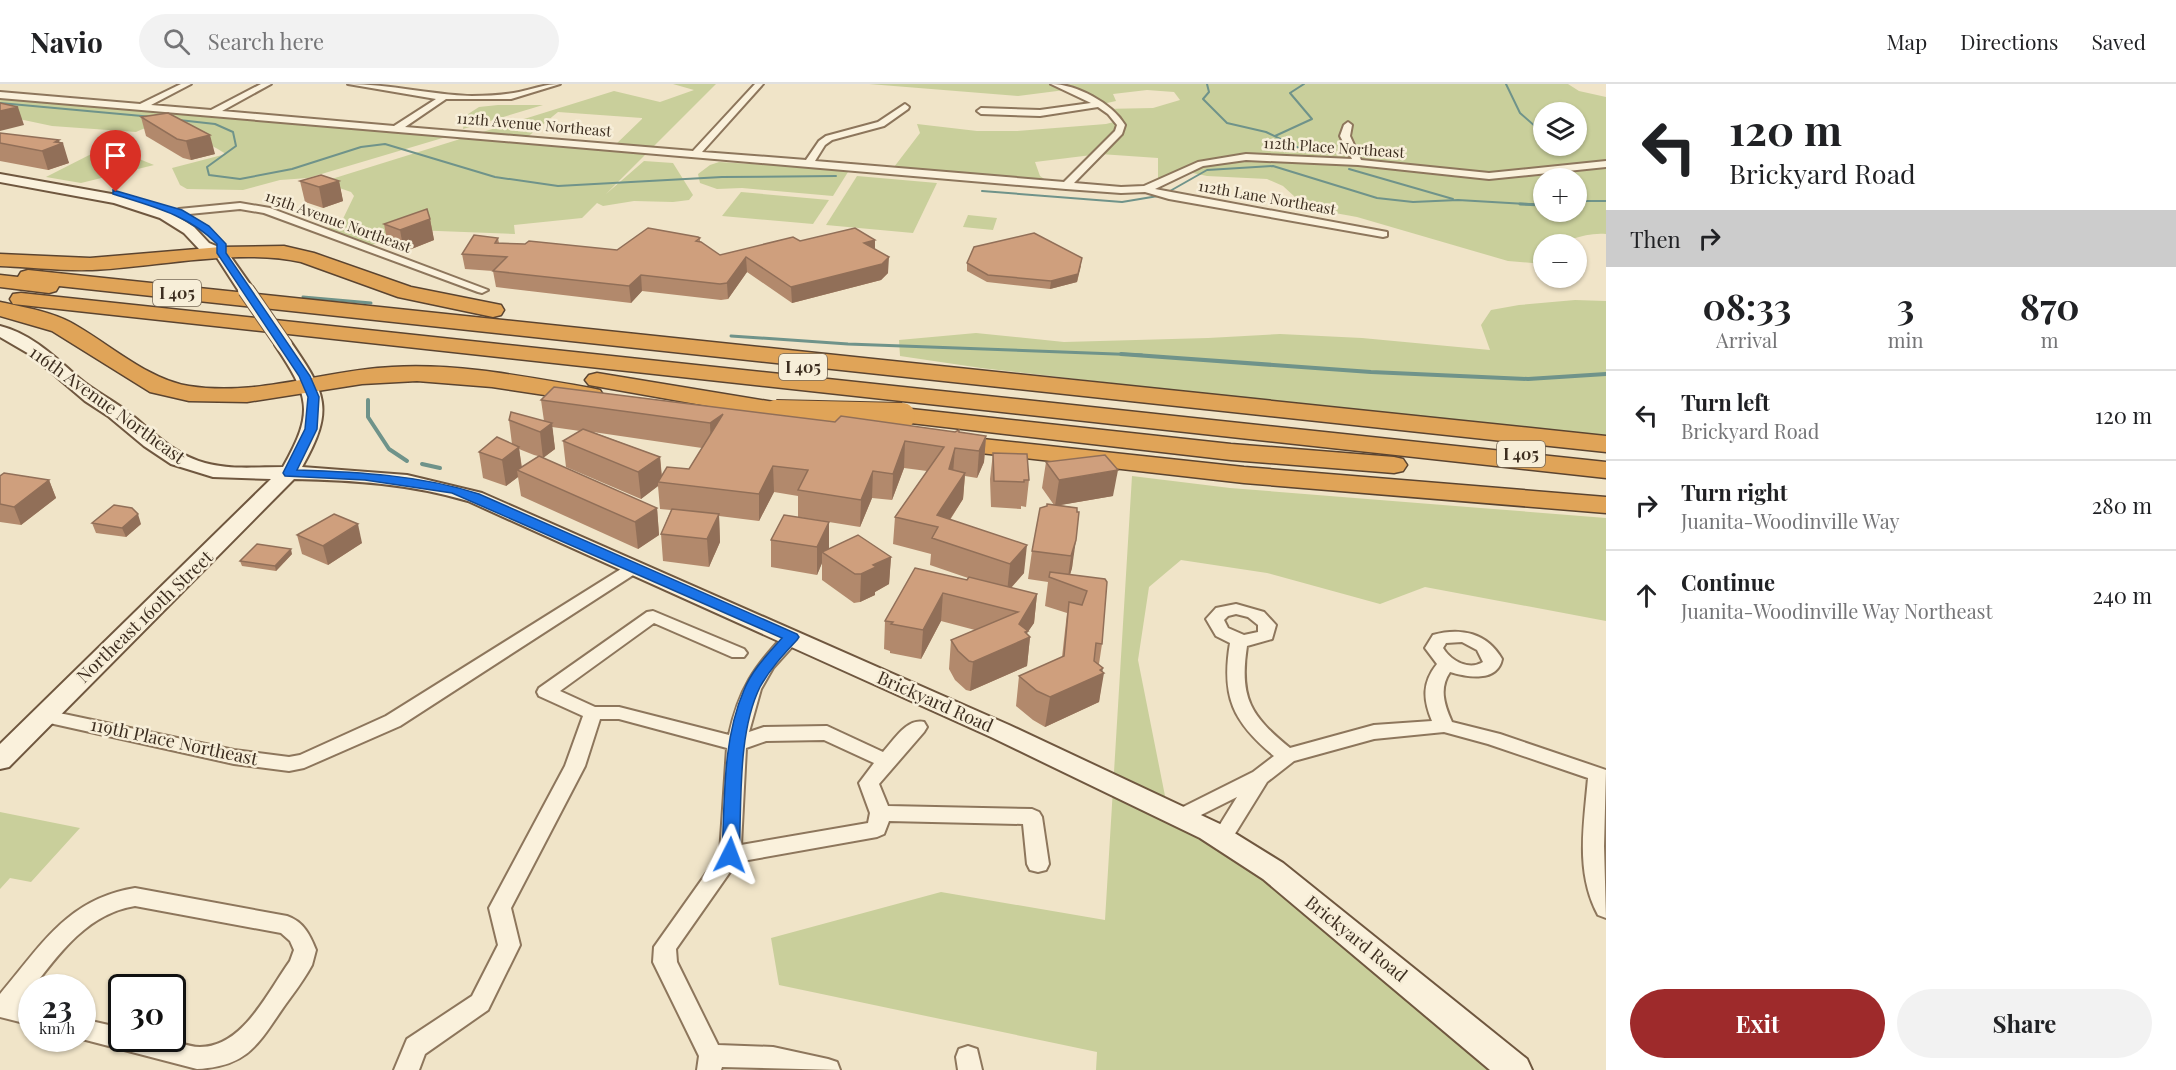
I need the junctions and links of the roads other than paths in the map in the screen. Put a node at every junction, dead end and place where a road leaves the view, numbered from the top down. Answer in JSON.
{"nodes":[{"id":1,"x":188,"y":84,"type":"edge"},
{"id":2,"x":267,"y":84,"type":"edge"},
{"id":3,"x":352,"y":84,"type":"edge"},
{"id":4,"x":417,"y":84,"type":"edge"},
{"id":5,"x":556,"y":84,"type":"edge"},
{"id":6,"x":759,"y":84,"type":"edge"},
{"id":7,"x":1055,"y":84,"type":"edge"},
{"id":8,"x":405,"y":92,"type":"junction"},
{"id":9,"x":0,"y":95,"type":"edge"},
{"id":10,"x":447,"y":95,"type":"junction"},
{"id":11,"x":1098,"y":105,"type":"junction"},
{"id":12,"x":905,"y":106,"type":"dead end"},
{"id":13,"x":141,"y":107,"type":"junction"},
{"id":14,"x":981,"y":111,"type":"dead end"},
{"id":15,"x":213,"y":112,"type":"junction"},
{"id":16,"x":1348,"y":125,"type":"dead end"},
{"id":17,"x":397,"y":128,"type":"junction"},
{"id":18,"x":695,"y":154,"type":"junction"},
{"id":19,"x":1358,"y":162,"type":"junction"},
{"id":20,"x":808,"y":164,"type":"junction"},
{"id":21,"x":1606,"y":164,"type":"edge"},
{"id":22,"x":0,"y":171,"type":"edge"},
{"id":23,"x":24,"y":176,"type":"junction"},
{"id":24,"x":0,"y":177,"type":"edge"},
{"id":25,"x":98,"y":182,"type":"dead end"},
{"id":26,"x":1066,"y":186,"type":"junction"},
{"id":27,"x":54,"y":187,"type":"junction"},
{"id":28,"x":1146,"y":189,"type":"junction"},
{"id":29,"x":129,"y":195,"type":"junction"},
{"id":30,"x":179,"y":212,"type":"junction"},
{"id":31,"x":1383,"y":234,"type":"dead end"},
{"id":32,"x":221,"y":253,"type":"junction"},
{"id":33,"x":0,"y":260,"type":"edge"},
{"id":34,"x":0,"y":273,"type":"edge"},
{"id":35,"x":0,"y":281,"type":"edge"},
{"id":36,"x":0,"y":290,"type":"edge"},
{"id":37,"x":482,"y":290,"type":"dead end"},
{"id":38,"x":0,"y":296,"type":"edge"},
{"id":39,"x":0,"y":309,"type":"edge"},
{"id":40,"x":199,"y":320,"type":"junction"},
{"id":41,"x":0,"y":331,"type":"edge"},
{"id":42,"x":950,"y":376,"type":"junction"},
{"id":43,"x":310,"y":387,"type":"junction"},
{"id":44,"x":669,"y":406,"type":"junction"},
{"id":45,"x":1606,"y":444,"type":"edge"},
{"id":46,"x":1606,"y":453,"type":"edge"},
{"id":47,"x":1606,"y":463,"type":"edge"},
{"id":48,"x":1606,"y":471,"type":"edge"},
{"id":49,"x":289,"y":473,"type":"junction"},
{"id":50,"x":1606,"y":480,"type":"edge"},
{"id":51,"x":1606,"y":505,"type":"edge"},
{"id":52,"x":635,"y":567,"type":"junction"},
{"id":53,"x":792,"y":637,"type":"junction"},
{"id":54,"x":1239,"y":640,"type":"dead end"},
{"id":55,"x":738,"y":653,"type":"dead end"},
{"id":56,"x":1447,"y":664,"type":"dead end"},
{"id":57,"x":593,"y":713,"type":"junction"},
{"id":58,"x":45,"y":716,"type":"junction"},
{"id":59,"x":1444,"y":726,"type":"junction"},
{"id":60,"x":917,"y":727,"type":"dead end"},
{"id":61,"x":737,"y":744,"type":"junction"},
{"id":62,"x":1287,"y":756,"type":"junction"},
{"id":63,"x":0,"y":760,"type":"edge"},
{"id":64,"x":886,"y":760,"type":"junction"},
{"id":65,"x":1602,"y":776,"type":"edge"},
{"id":66,"x":1260,"y":777,"type":"junction"},
{"id":67,"x":880,"y":813,"type":"junction"},
{"id":68,"x":1180,"y":817,"type":"junction"},
{"id":69,"x":1221,"y":839,"type":"junction"},
{"id":70,"x":730,"y":855,"type":"junction"},
{"id":71,"x":1038,"y":864,"type":"dead end"},
{"id":72,"x":1606,"y":909,"type":"edge"},
{"id":73,"x":31,"y":974,"type":"edge"},
{"id":74,"x":18,"y":989,"type":"edge"},
{"id":75,"x":2,"y":1007,"type":"edge"},
{"id":76,"x":18,"y":1011,"type":"edge"},
{"id":77,"x":96,"y":1033,"type":"edge"},
{"id":78,"x":710,"y":1063,"type":"edge"},
{"id":79,"x":406,"y":1070,"type":"edge"},
{"id":80,"x":828,"y":1070,"type":"edge"},
{"id":81,"x":1515,"y":1070,"type":"edge"}],
"edges":[{"from":1,"to":13,"type":"street"},
{"from":2,"to":15,"type":"street"},
{"from":3,"to":8,"type":"street"},
{"from":4,"to":8,"type":"street"},
{"from":5,"to":10,"type":"street"},
{"from":6,"to":18,"type":"street"},
{"from":7,"to":11,"type":"street"},
{"from":8,"to":10,"type":"street"},
{"from":9,"to":13,"type":"street","name":"112th Avenue Northeast"},
{"from":10,"to":17,"type":"street"},
{"from":11,"to":14,"type":"street"},
{"from":11,"to":26,"type":"street"},
{"from":12,"to":20,"type":"street"},
{"from":13,"to":15,"type":"street","name":"112th Avenue Northeast"},
{"from":15,"to":17,"type":"street","name":"112th Avenue Northeast"},
{"from":16,"to":19,"type":"street"},
{"from":17,"to":18,"type":"street","name":"112th Avenue Northeast"},
{"from":18,"to":20,"type":"street","name":"112th Avenue Northeast"},
{"from":19,"to":21,"type":"street","name":"112th Place Northeast"},
{"from":19,"to":28,"type":"street","name":"112th Place Northeast"},
{"from":20,"to":26,"type":"street","name":"112th Avenue Northeast"},
{"from":22,"to":23,"type":"main road"},
{"from":23,"to":27,"type":"main road"},
{"from":23,"to":29,"type":"main road"},
{"from":24,"to":27,"type":"main road"},
{"from":25,"to":29,"type":"main road"},
{"from":26,"to":28,"type":"street","name":"112th Place Northeast"},
{"from":27,"to":29,"type":"main road"},
{"from":27,"to":32,"type":"main road"},
{"from":28,"to":31,"type":"street","name":"112th Lane Northeast"},
{"from":29,"to":30,"type":"main road"},
{"from":30,"to":32,"type":"main road"},
{"from":30,"to":37,"type":"street","name":"115th Avenue Northeast"},
{"from":32,"to":33,"type":"highway"},
{"from":32,"to":42,"type":"highway"},
{"from":32,"to":43,"type":"main road","bridge":true},
{"from":34,"to":42,"type":"highway","number":"I 405"},
{"from":35,"to":46,"type":"highway","number":"I 405"},
{"from":36,"to":47,"type":"highway","number":"I 405"},
{"from":38,"to":40,"type":"highway","number":"I 405"},
{"from":39,"to":43,"type":"highway"},
{"from":40,"to":48,"type":"highway","number":"I 405"},
{"from":40,"to":51,"type":"highway"},
{"from":41,"to":49,"type":"main road","name":"116th Avenue Northeast"},
{"from":42,"to":45,"type":"highway","number":"I 405"},
{"from":43,"to":44,"type":"highway"},
{"from":43,"to":49,"type":"main road","name":"Northeast 160th Street"},
{"from":44,"to":50,"type":"highway","bridge":true},
{"from":44,"to":51,"type":"highway"},
{"from":49,"to":52,"type":"main road","name":"Brickyard Road"},
{"from":49,"to":58,"type":"main road","name":"Northeast 160th Street"},
{"from":52,"to":53,"type":"main road","name":"Brickyard Road"},
{"from":52,"to":58,"type":"street","name":"119th Place Northeast"},
{"from":53,"to":61,"type":"street"},
{"from":53,"to":68,"type":"main road","name":"Brickyard Road"},
{"from":54,"to":62,"type":"street"},
{"from":55,"to":57,"type":"street"},
{"from":56,"to":59,"type":"street"},
{"from":57,"to":61,"type":"street"},
{"from":57,"to":79,"type":"street"},
{"from":58,"to":63,"type":"main road","name":"Northeast 160th Street"},
{"from":59,"to":62,"type":"street"},
{"from":59,"to":65,"type":"street"},
{"from":60,"to":64,"type":"street"},
{"from":61,"to":64,"type":"street"},
{"from":61,"to":70,"type":"street"},
{"from":62,"to":66,"type":"street"},
{"from":64,"to":67,"type":"street"},
{"from":65,"to":72,"type":"street"},
{"from":66,"to":68,"type":"street"},
{"from":66,"to":69,"type":"street"},
{"from":67,"to":70,"type":"street"},
{"from":67,"to":71,"type":"street"},
{"from":68,"to":69,"type":"main road","name":"Brickyard Road"},
{"from":69,"to":81,"type":"main road","name":"Brickyard Road"},
{"from":70,"to":78,"type":"street"},
{"from":73,"to":77,"type":"street"},
{"from":74,"to":75,"type":"street"},
{"from":75,"to":76,"type":"street"},
{"from":78,"to":80,"type":"street"}]}
